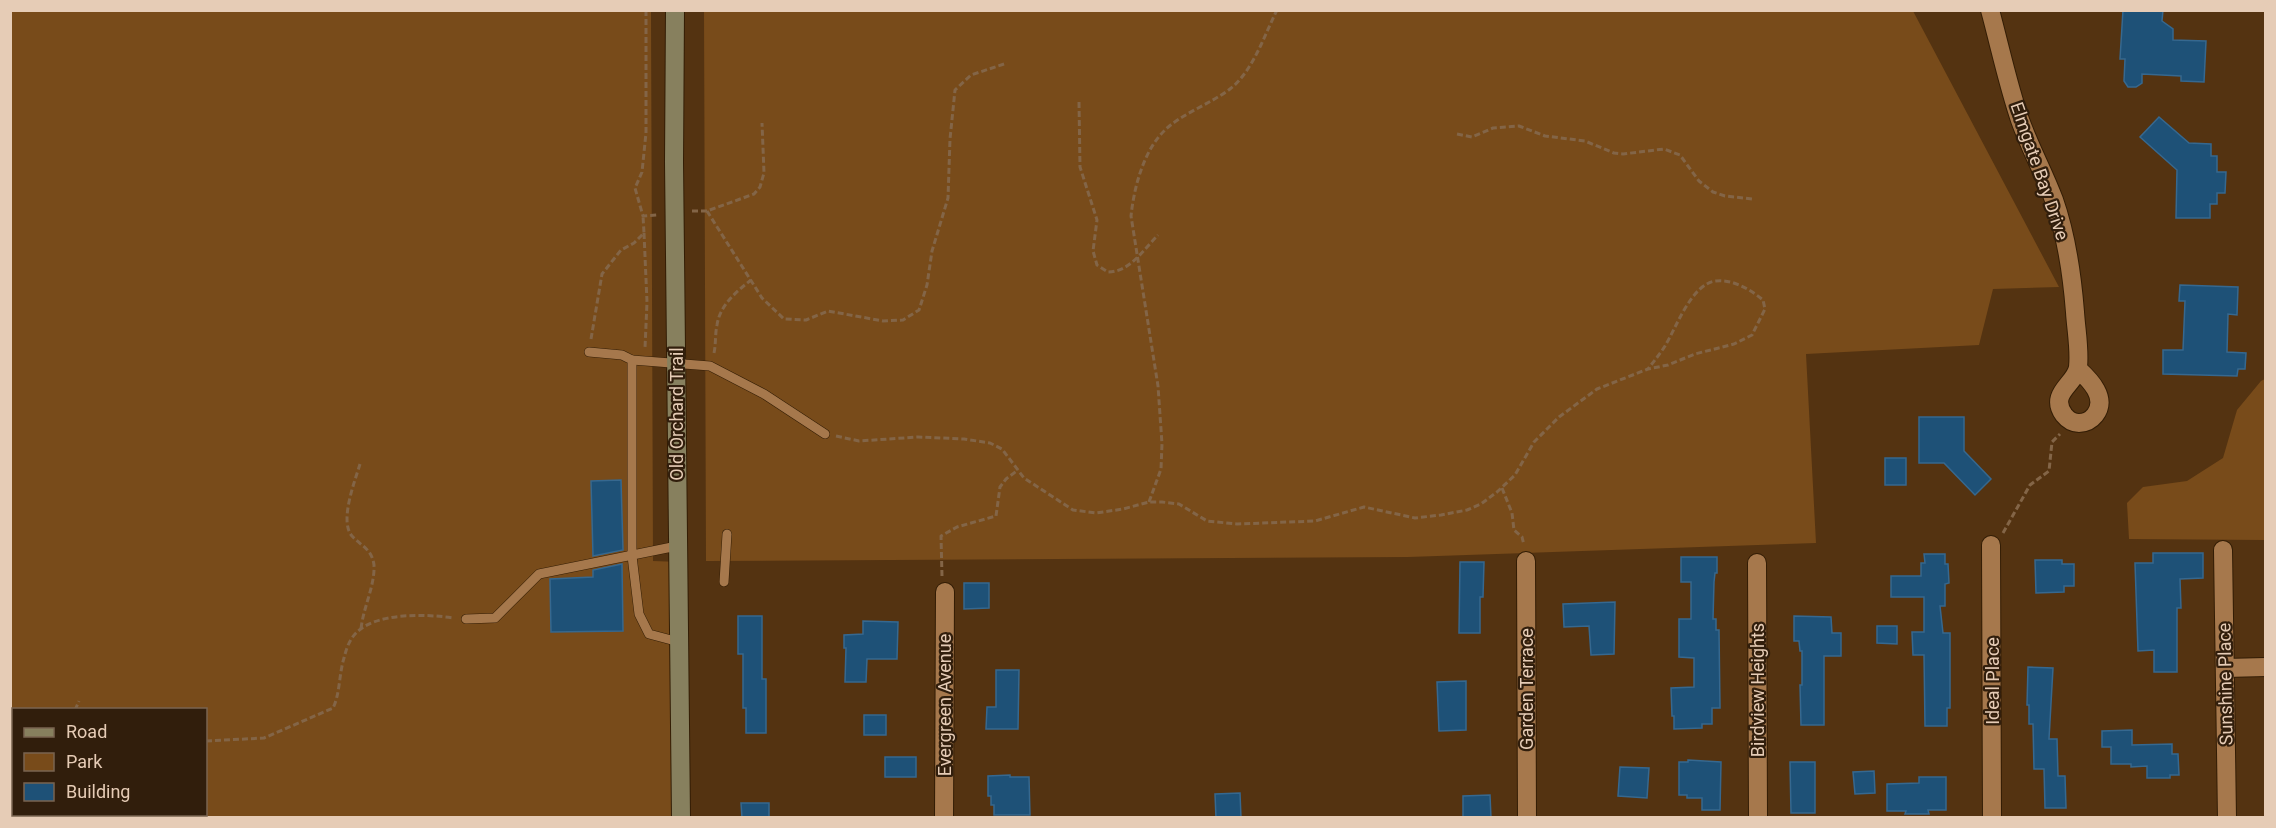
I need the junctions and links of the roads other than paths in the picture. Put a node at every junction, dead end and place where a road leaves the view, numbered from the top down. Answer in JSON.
{"nodes":[{"id":1,"x":675,"y":10,"type":"edge"},
{"id":2,"x":1990,"y":10,"type":"edge"},
{"id":3,"x":589,"y":352,"type":"road end"},
{"id":4,"x":632,"y":360,"type":"junction"},
{"id":5,"x":676,"y":363,"type":"junction"},
{"id":6,"x":2078,"y":369,"type":"junction"},
{"id":7,"x":825,"y":434,"type":"road end"},
{"id":8,"x":727,"y":534,"type":"dead end"},
{"id":9,"x":1991,"y":545,"type":"road end"},
{"id":10,"x":677,"y":546,"type":"junction"},
{"id":11,"x":2223,"y":550,"type":"dead end"},
{"id":12,"x":632,"y":556,"type":"junction"},
{"id":13,"x":1526,"y":561,"type":"road end"},
{"id":14,"x":1757,"y":563,"type":"dead end"},
{"id":15,"x":724,"y":582,"type":"dead end"},
{"id":16,"x":945,"y":592,"type":"road end"},
{"id":17,"x":466,"y":619,"type":"road end"},
{"id":18,"x":679,"y":642,"type":"junction"},
{"id":19,"x":2265,"y":667,"type":"edge"},
{"id":20,"x":2225,"y":668,"type":"junction"},
{"id":21,"x":681,"y":818,"type":"edge"},
{"id":22,"x":944,"y":818,"type":"edge"},
{"id":23,"x":1527,"y":818,"type":"edge"},
{"id":24,"x":1758,"y":818,"type":"edge"},
{"id":25,"x":1992,"y":818,"type":"edge"},
{"id":26,"x":2227,"y":818,"type":"edge"}],
"edges":[{"from":1,"to":5,"type":"street","name":"Old Orchard Trail"},
{"from":2,"to":6,"type":"street","name":"Elmgate Bay Drive"},
{"from":3,"to":4,"type":"lane"},
{"from":4,"to":5,"type":"lane"},
{"from":4,"to":12,"type":"lane"},
{"from":5,"to":7,"type":"lane"},
{"from":5,"to":10,"type":"street","name":"Old Orchard Trail"},
{"from":6,"to":6,"type":"street"},
{"from":8,"to":15,"type":"lane"},
{"from":9,"to":25,"type":"street","name":"Ideal Place"},
{"from":10,"to":12,"type":"lane"},
{"from":10,"to":18,"type":"street","name":"Old Orchard Trail"},
{"from":11,"to":20,"type":"street","name":"Sunshine Place"},
{"from":12,"to":17,"type":"lane"},
{"from":12,"to":18,"type":"lane"},
{"from":13,"to":23,"type":"street","name":"Garden Terrace"},
{"from":14,"to":24,"type":"street","name":"Birdview Heights"},
{"from":16,"to":22,"type":"street","name":"Evergreen Avenue"},
{"from":18,"to":21,"type":"street","name":"Old Orchard Trail"},
{"from":19,"to":20,"type":"street"},
{"from":20,"to":26,"type":"street","name":"Sunshine Place"}]}
